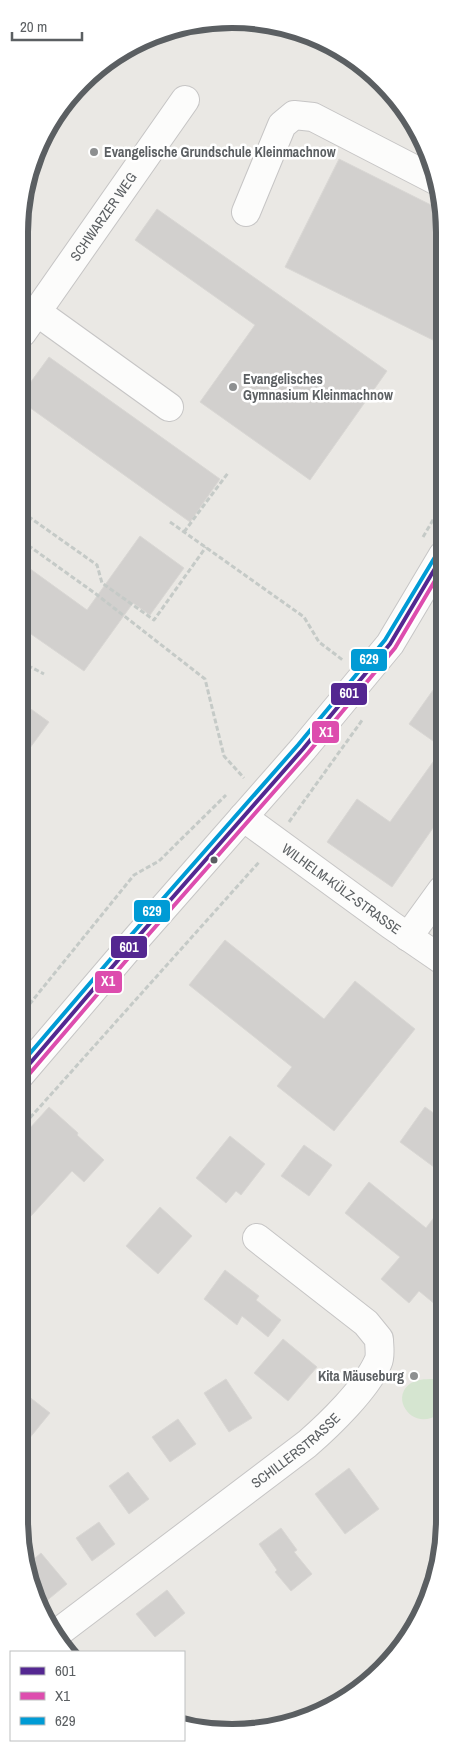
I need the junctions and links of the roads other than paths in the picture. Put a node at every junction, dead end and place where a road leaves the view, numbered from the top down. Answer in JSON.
{"nodes":[{"id":1,"x":185,"y":100,"type":"dead end"},
{"id":2,"x":429,"y":177,"type":"edge"},
{"id":3,"x":246,"y":212,"type":"dead end"},
{"id":4,"x":30,"y":323,"type":"edge"},
{"id":5,"x":169,"y":407,"type":"dead end"},
{"id":6,"x":431,"y":550,"type":"edge"},
{"id":7,"x":243,"y":817,"type":"junction"},
{"id":8,"x":436,"y":898,"type":"edge"},
{"id":9,"x":408,"y":936,"type":"junction"},
{"id":10,"x":436,"y":956,"type":"edge"},
{"id":11,"x":28,"y":1066,"type":"edge"},
{"id":12,"x":257,"y":1238,"type":"dead end"},
{"id":13,"x":61,"y":1631,"type":"edge"}],
"edges":[{"from":1,"to":4,"type":"street","name":"SCHWARZER WEG"},
{"from":2,"to":3,"type":"street"},
{"from":4,"to":5,"type":"street"},
{"from":6,"to":7,"type":"street"},
{"from":7,"to":9,"type":"street","name":"WILHELM-KÜLZ-STRASSE"},
{"from":7,"to":11,"type":"street"},
{"from":8,"to":9,"type":"street"},
{"from":9,"to":10,"type":"street","name":"WILHELM-KÜLZ-STRASSE"},
{"from":12,"to":13,"type":"street","name":"SCHILLERSTRASSE"}]}
